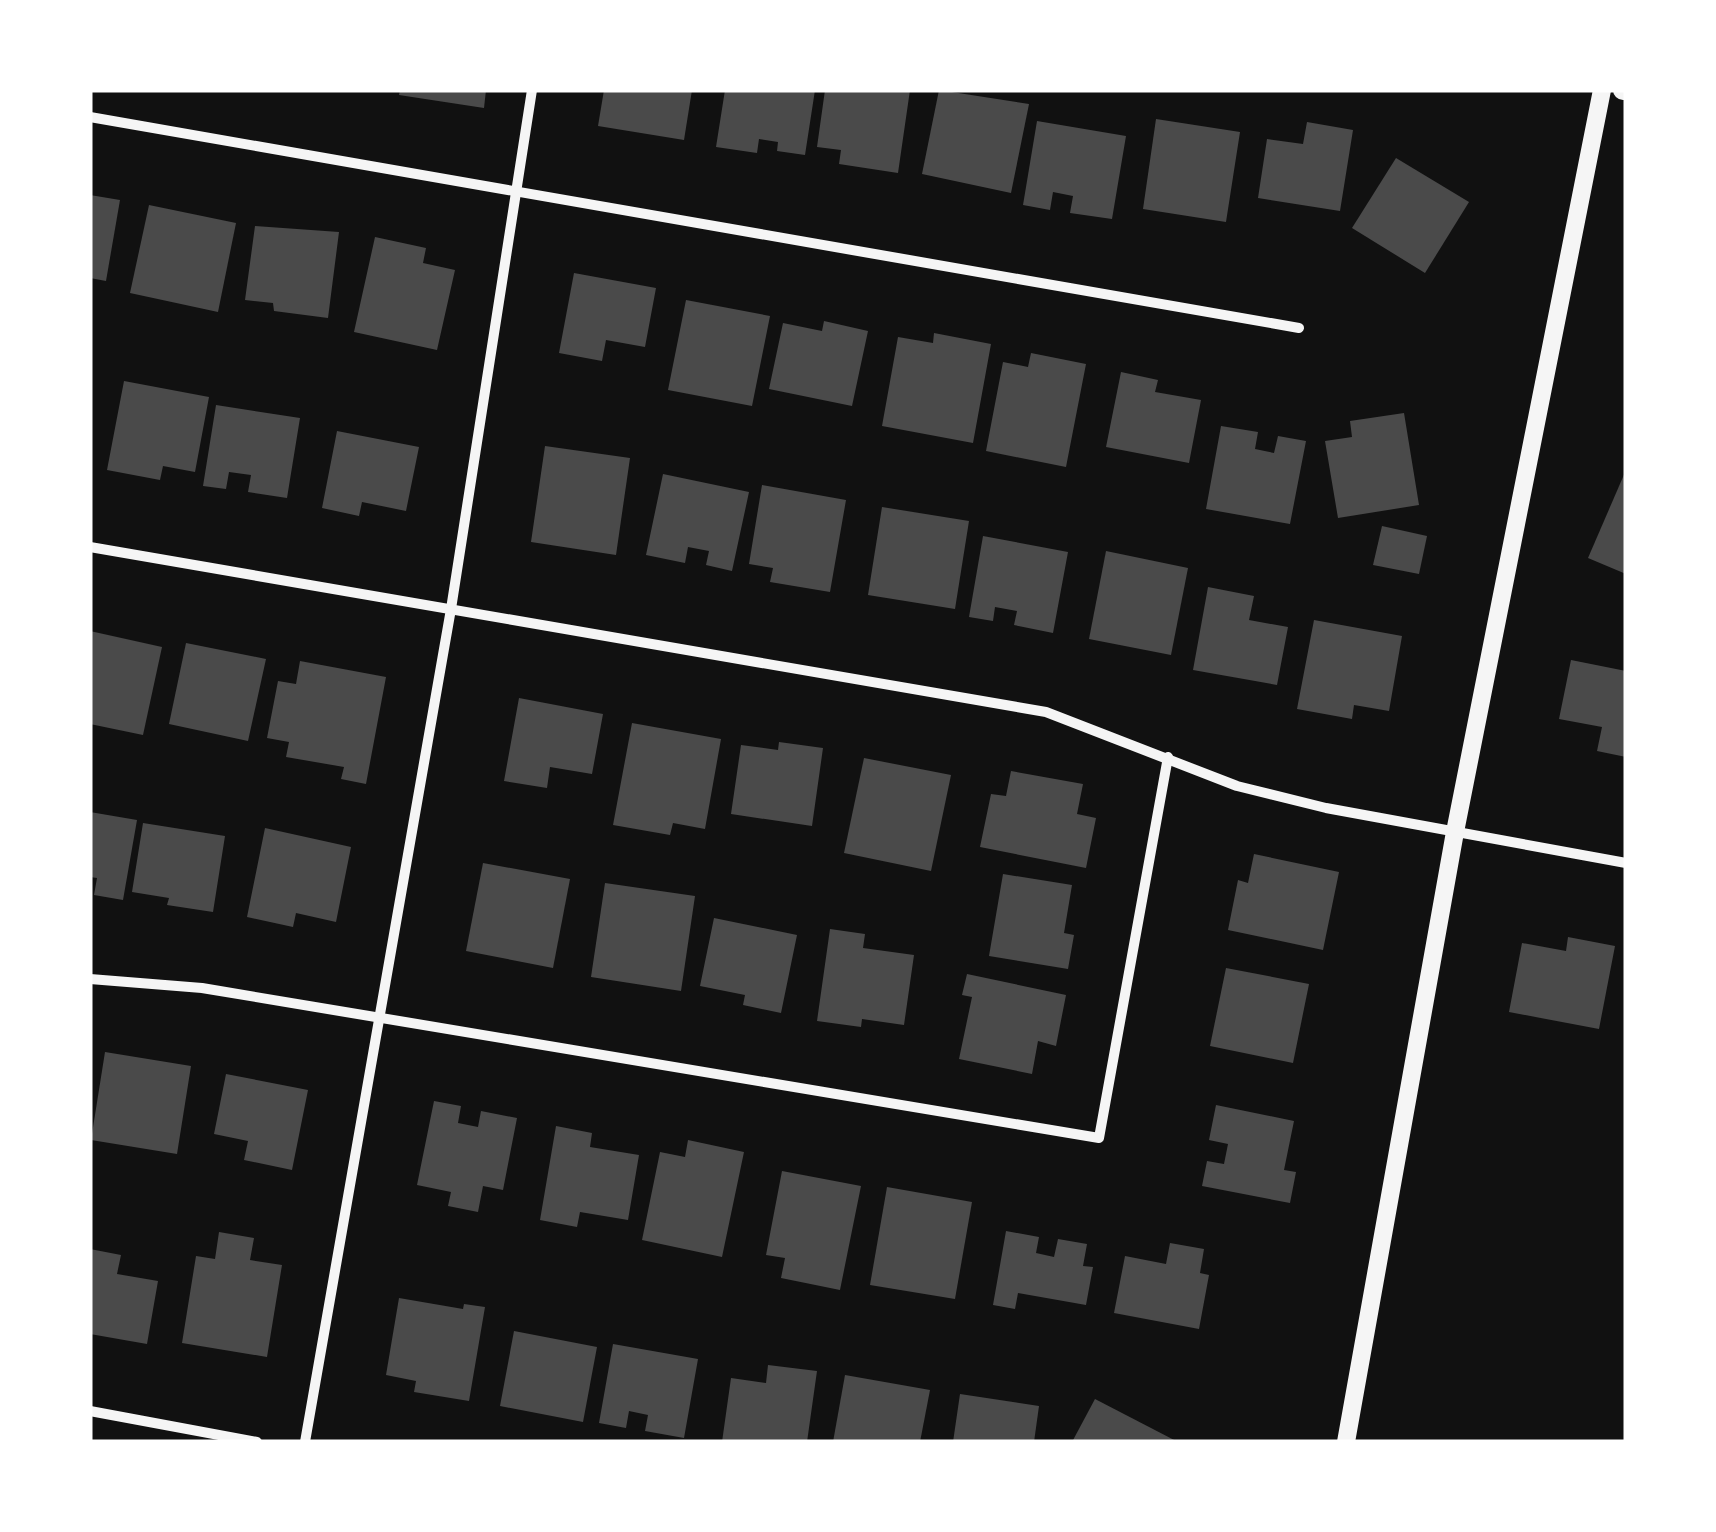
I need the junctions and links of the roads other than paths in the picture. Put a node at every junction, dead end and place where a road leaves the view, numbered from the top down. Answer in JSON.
{"nodes":[{"id":1,"x":532,"y":90,"type":"edge"},
{"id":2,"x":1602,"y":90,"type":"edge"},
{"id":3,"x":90,"y":117,"type":"edge"},
{"id":4,"x":516,"y":191,"type":"junction"},
{"id":5,"x":1299,"y":328,"type":"dead end"},
{"id":6,"x":90,"y":547,"type":"edge"},
{"id":7,"x":452,"y":609,"type":"junction"},
{"id":8,"x":1168,"y":757,"type":"junction"},
{"id":9,"x":1455,"y":832,"type":"junction"},
{"id":10,"x":1626,"y":863,"type":"edge"},
{"id":11,"x":90,"y":980,"type":"edge"},
{"id":12,"x":379,"y":1018,"type":"junction"},
{"id":13,"x":90,"y":1411,"type":"edge"},
{"id":14,"x":258,"y":1442,"type":"edge"},
{"id":15,"x":304,"y":1442,"type":"edge"},
{"id":16,"x":1346,"y":1442,"type":"edge"}],
"edges":[{"from":1,"to":4,"type":"street"},
{"from":2,"to":9,"type":"street"},
{"from":3,"to":4,"type":"street"},
{"from":4,"to":5,"type":"street"},
{"from":4,"to":7,"type":"street"},
{"from":6,"to":7,"type":"street"},
{"from":7,"to":8,"type":"street"},
{"from":7,"to":12,"type":"street"},
{"from":8,"to":9,"type":"street"},
{"from":8,"to":12,"type":"street"},
{"from":9,"to":10,"type":"street"},
{"from":9,"to":16,"type":"street"},
{"from":11,"to":12,"type":"street"},
{"from":12,"to":15,"type":"street"},
{"from":13,"to":14,"type":"street"}]}
